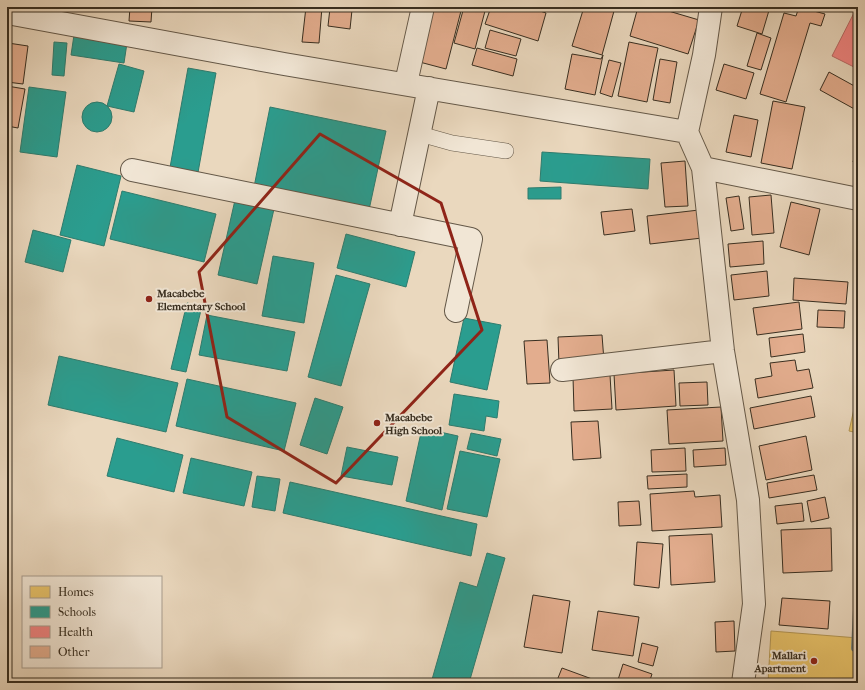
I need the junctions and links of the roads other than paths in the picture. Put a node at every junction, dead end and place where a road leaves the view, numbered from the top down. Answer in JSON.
{"nodes":[{"id":1,"x":423,"y":7,"type":"edge"},
{"id":2,"x":711,"y":7,"type":"edge"},
{"id":3,"x":7,"y":13,"type":"edge"},
{"id":4,"x":61,"y":14,"type":"edge"},
{"id":5,"x":406,"y":83,"type":"junction"},
{"id":6,"x":429,"y":88,"type":"junction"},
{"id":7,"x":687,"y":132,"type":"junction"},
{"id":8,"x":420,"y":134,"type":"junction"},
{"id":9,"x":506,"y":151,"type":"dead end"},
{"id":10,"x":703,"y":168,"type":"junction"},
{"id":11,"x":132,"y":170,"type":"dead end"},
{"id":12,"x":858,"y":199,"type":"edge"},
{"id":13,"x":400,"y":225,"type":"junction"},
{"id":14,"x":456,"y":311,"type":"dead end"},
{"id":15,"x":723,"y":351,"type":"junction"},
{"id":16,"x":562,"y":370,"type":"dead end"},
{"id":17,"x":743,"y":683,"type":"edge"}],
"edges":[{"from":1,"to":5,"type":"street"},
{"from":2,"to":7,"type":"street"},
{"from":3,"to":4,"type":"street"},
{"from":4,"to":5,"type":"street"},
{"from":5,"to":6,"type":"street"},
{"from":6,"to":7,"type":"street"},
{"from":6,"to":8,"type":"street"},
{"from":7,"to":10,"type":"street"},
{"from":8,"to":9,"type":"lane"},
{"from":8,"to":13,"type":"street"},
{"from":10,"to":12,"type":"street"},
{"from":10,"to":15,"type":"street"},
{"from":11,"to":13,"type":"street"},
{"from":13,"to":14,"type":"street"},
{"from":15,"to":16,"type":"street"},
{"from":15,"to":17,"type":"street"}]}
